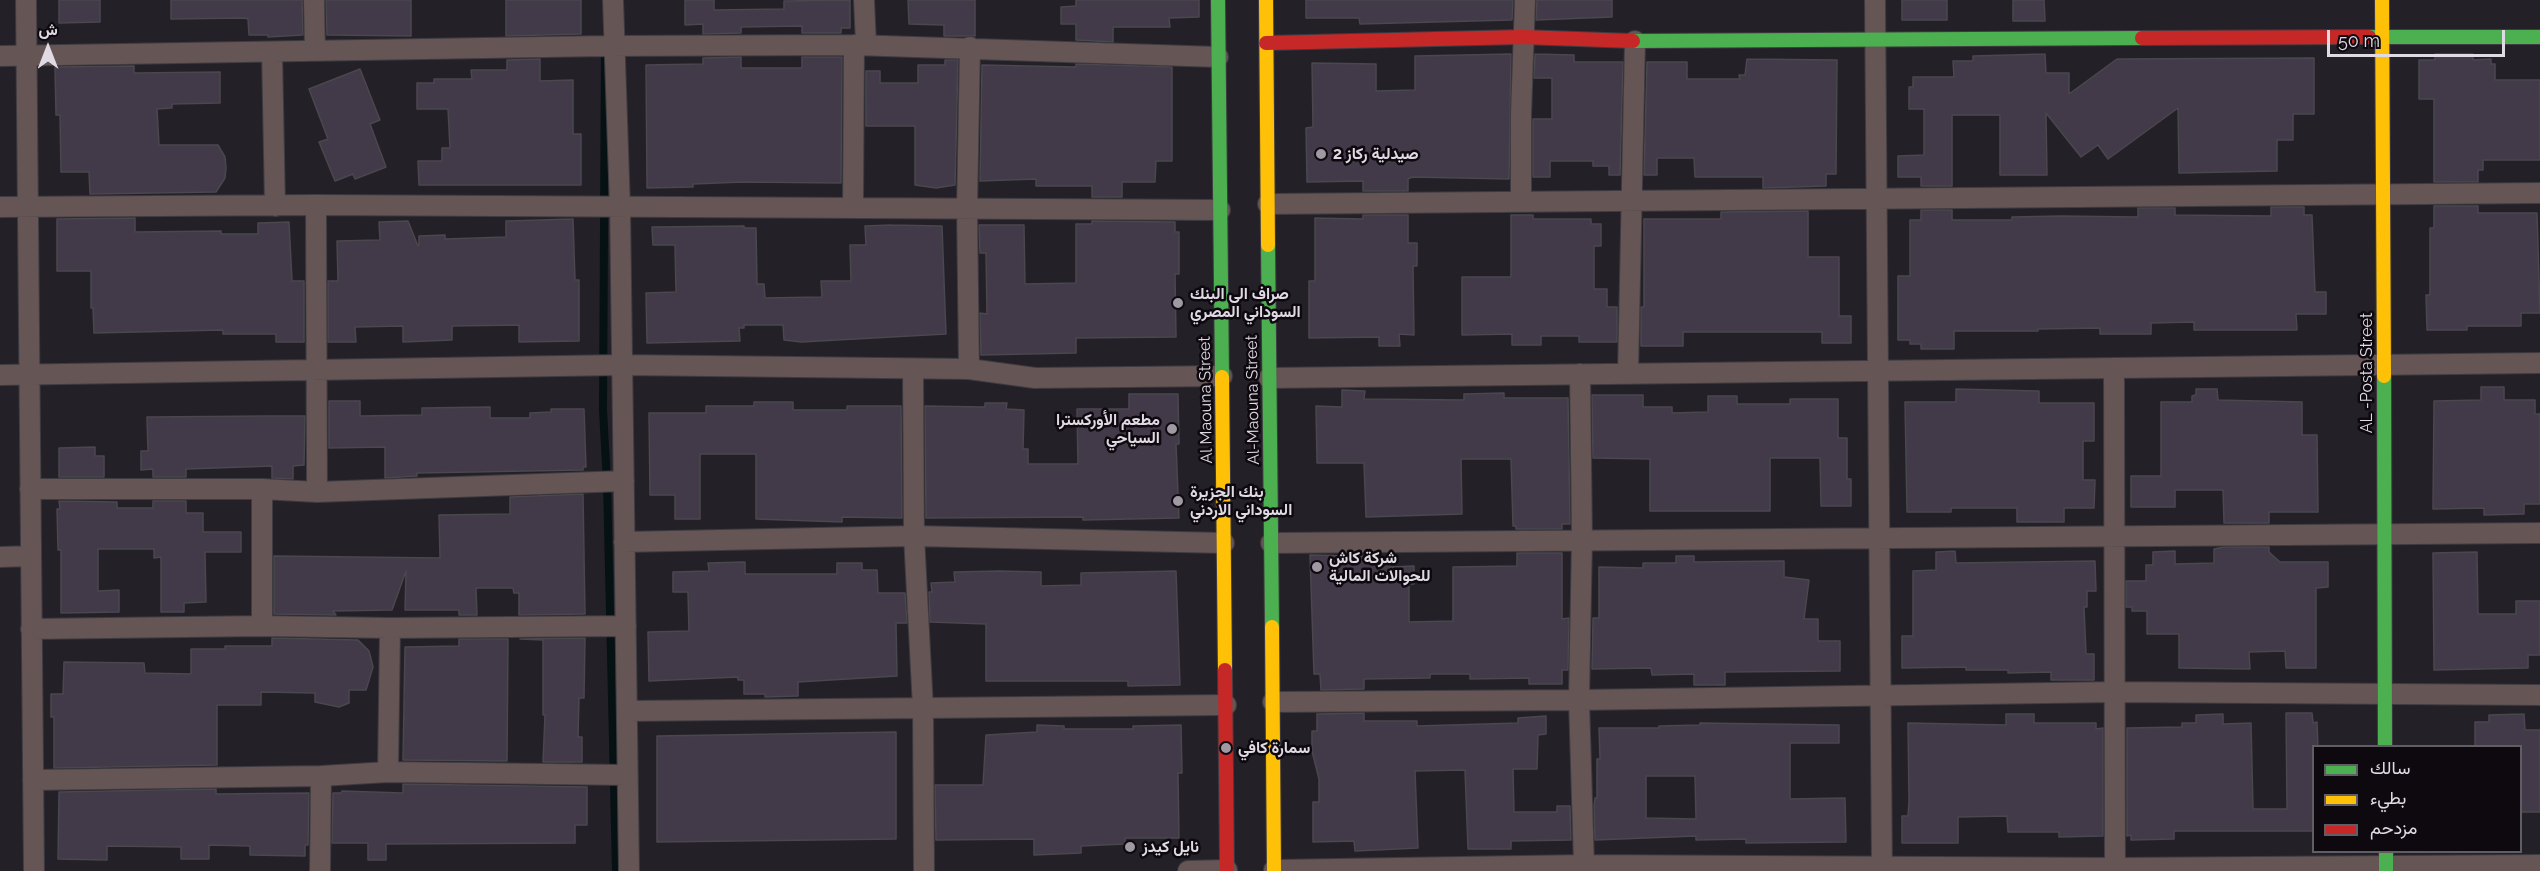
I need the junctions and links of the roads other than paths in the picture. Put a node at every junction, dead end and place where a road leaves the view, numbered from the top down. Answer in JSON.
{"nodes":[{"id":1,"x":26,"y":0,"type":"edge"},
{"id":2,"x":314,"y":0,"type":"edge"},
{"id":3,"x":613,"y":0,"type":"edge"},
{"id":4,"x":864,"y":0,"type":"edge"},
{"id":5,"x":1218,"y":0,"type":"edge"},
{"id":6,"x":1266,"y":0,"type":"edge"},
{"id":7,"x":1525,"y":0,"type":"edge"},
{"id":8,"x":1875,"y":0,"type":"edge"},
{"id":9,"x":2382,"y":0,"type":"edge"},
{"id":10,"x":1522,"y":37,"type":"junction"},
{"id":11,"x":2540,"y":37,"type":"edge"},
{"id":12,"x":1875,"y":38,"type":"junction"},
{"id":13,"x":2382,"y":38,"type":"junction"},
{"id":14,"x":1635,"y":40,"type":"junction"},
{"id":15,"x":1266,"y":43,"type":"junction"},
{"id":16,"x":854,"y":45,"type":"junction"},
{"id":17,"x":613,"y":46,"type":"junction"},
{"id":18,"x":970,"y":47,"type":"junction"},
{"id":19,"x":315,"y":51,"type":"junction"},
{"id":20,"x":272,"y":52,"type":"junction"},
{"id":21,"x":0,"y":56,"type":"edge"},
{"id":22,"x":27,"y":56,"type":"junction"},
{"id":23,"x":1218,"y":57,"type":"junction"},
{"id":24,"x":2540,"y":193,"type":"edge"},
{"id":25,"x":2383,"y":194,"type":"junction"},
{"id":26,"x":1877,"y":198,"type":"junction"},
{"id":27,"x":1632,"y":200,"type":"junction"},
{"id":28,"x":1521,"y":201,"type":"junction"},
{"id":29,"x":1268,"y":204,"type":"junction"},
{"id":30,"x":316,"y":205,"type":"junction"},
{"id":31,"x":275,"y":206,"type":"junction"},
{"id":32,"x":0,"y":207,"type":"edge"},
{"id":33,"x":28,"y":207,"type":"junction"},
{"id":34,"x":620,"y":207,"type":"junction"},
{"id":35,"x":853,"y":207,"type":"junction"},
{"id":36,"x":967,"y":208,"type":"junction"},
{"id":37,"x":1220,"y":210,"type":"junction"},
{"id":38,"x":2540,"y":363,"type":"edge"},
{"id":39,"x":622,"y":365,"type":"junction"},
{"id":40,"x":2383,"y":365,"type":"junction"},
{"id":41,"x":2114,"y":368,"type":"junction"},
{"id":42,"x":913,"y":369,"type":"junction"},
{"id":43,"x":969,"y":369,"type":"junction"},
{"id":44,"x":317,"y":370,"type":"junction"},
{"id":45,"x":1878,"y":371,"type":"junction"},
{"id":46,"x":30,"y":374,"type":"junction"},
{"id":47,"x":1580,"y":374,"type":"junction"},
{"id":48,"x":1628,"y":374,"type":"junction"},
{"id":49,"x":0,"y":375,"type":"edge"},
{"id":50,"x":1222,"y":376,"type":"junction"},
{"id":51,"x":1269,"y":378,"type":"junction"},
{"id":52,"x":624,"y":481,"type":"junction"},
{"id":53,"x":30,"y":489,"type":"junction"},
{"id":54,"x":262,"y":489,"type":"junction"},
{"id":55,"x":317,"y":492,"type":"junction"},
{"id":56,"x":2540,"y":533,"type":"edge"},
{"id":57,"x":2384,"y":535,"type":"junction"},
{"id":58,"x":914,"y":536,"type":"junction"},
{"id":59,"x":1582,"y":538,"type":"junction"},
{"id":60,"x":1880,"y":538,"type":"junction"},
{"id":61,"x":2115,"y":538,"type":"junction"},
{"id":62,"x":624,"y":542,"type":"junction"},
{"id":63,"x":1224,"y":543,"type":"junction"},
{"id":64,"x":1271,"y":543,"type":"junction"},
{"id":65,"x":31,"y":556,"type":"junction"},
{"id":66,"x":0,"y":557,"type":"edge"},
{"id":67,"x":262,"y":626,"type":"junction"},
{"id":68,"x":626,"y":626,"type":"junction"},
{"id":69,"x":390,"y":628,"type":"junction"},
{"id":70,"x":32,"y":629,"type":"junction"},
{"id":71,"x":2114,"y":692,"type":"junction"},
{"id":72,"x":2385,"y":693,"type":"junction"},
{"id":73,"x":1881,"y":695,"type":"junction"},
{"id":74,"x":2540,"y":695,"type":"edge"},
{"id":75,"x":1579,"y":700,"type":"junction"},
{"id":76,"x":1273,"y":702,"type":"junction"},
{"id":77,"x":1226,"y":705,"type":"junction"},
{"id":78,"x":923,"y":708,"type":"junction"},
{"id":79,"x":627,"y":711,"type":"junction"},
{"id":80,"x":2385,"y":745,"type":"edge"},
{"id":81,"x":388,"y":772,"type":"junction"},
{"id":82,"x":627,"y":775,"type":"junction"},
{"id":83,"x":321,"y":776,"type":"junction"},
{"id":84,"x":33,"y":780,"type":"junction"},
{"id":85,"x":2386,"y":863,"type":"edge"},
{"id":86,"x":1584,"y":865,"type":"junction"},
{"id":87,"x":2540,"y":865,"type":"edge"},
{"id":88,"x":1882,"y":869,"type":"edge"},
{"id":89,"x":2115,"y":870,"type":"edge"},
{"id":90,"x":34,"y":871,"type":"edge"},
{"id":91,"x":320,"y":871,"type":"edge"},
{"id":92,"x":628,"y":871,"type":"edge"},
{"id":93,"x":924,"y":871,"type":"edge"},
{"id":94,"x":1188,"y":871,"type":"edge"},
{"id":95,"x":1227,"y":871,"type":"edge"},
{"id":96,"x":1274,"y":871,"type":"edge"}],
"edges":[{"from":1,"to":22,"type":"street"},
{"from":2,"to":19,"type":"street"},
{"from":3,"to":17,"type":"street"},
{"from":4,"to":16,"type":"street"},
{"from":5,"to":23,"type":"main road","name":"Al Maouna Street"},
{"from":6,"to":15,"type":"main road","name":"Al-Maouna Street"},
{"from":7,"to":10,"type":"street"},
{"from":8,"to":12,"type":"street"},
{"from":9,"to":13,"type":"main road","name":"AL -Posta Street"},
{"from":10,"to":14,"type":"main road"},
{"from":10,"to":15,"type":"main road"},
{"from":10,"to":28,"type":"street"},
{"from":11,"to":13,"type":"main road"},
{"from":12,"to":13,"type":"main road"},
{"from":12,"to":14,"type":"main road"},
{"from":12,"to":26,"type":"street"},
{"from":13,"to":25,"type":"main road","name":"AL -Posta Street"},
{"from":14,"to":27,"type":"street"},
{"from":15,"to":29,"type":"main road","name":"Al-Maouna Street"},
{"from":16,"to":17,"type":"street"},
{"from":16,"to":18,"type":"street"},
{"from":16,"to":35,"type":"street"},
{"from":17,"to":19,"type":"street"},
{"from":17,"to":34,"type":"street"},
{"from":18,"to":23,"type":"street"},
{"from":18,"to":36,"type":"street"},
{"from":19,"to":20,"type":"street"},
{"from":20,"to":22,"type":"street"},
{"from":20,"to":31,"type":"street"},
{"from":21,"to":22,"type":"street"},
{"from":22,"to":33,"type":"street"},
{"from":23,"to":37,"type":"main road","name":"Al Maouna Street"},
{"from":24,"to":25,"type":"street"},
{"from":25,"to":26,"type":"street"},
{"from":25,"to":40,"type":"main road","name":"AL -Posta Street"},
{"from":26,"to":27,"type":"street"},
{"from":26,"to":45,"type":"street"},
{"from":27,"to":28,"type":"street"},
{"from":27,"to":48,"type":"street"},
{"from":28,"to":29,"type":"street"},
{"from":29,"to":51,"type":"main road","name":"Al-Maouna Street"},
{"from":30,"to":31,"type":"street"},
{"from":30,"to":34,"type":"street"},
{"from":30,"to":44,"type":"street"},
{"from":31,"to":33,"type":"street"},
{"from":32,"to":33,"type":"street"},
{"from":33,"to":46,"type":"street"},
{"from":34,"to":35,"type":"street"},
{"from":34,"to":39,"type":"street"},
{"from":35,"to":36,"type":"street"},
{"from":36,"to":37,"type":"street"},
{"from":36,"to":43,"type":"street"},
{"from":37,"to":50,"type":"main road","name":"Al Maouna Street"},
{"from":38,"to":40,"type":"street"},
{"from":39,"to":42,"type":"street"},
{"from":39,"to":44,"type":"street"},
{"from":39,"to":52,"type":"street"},
{"from":40,"to":41,"type":"street"},
{"from":40,"to":57,"type":"main road","name":"AL -Posta Street"},
{"from":41,"to":45,"type":"street"},
{"from":41,"to":61,"type":"street"},
{"from":42,"to":43,"type":"street"},
{"from":42,"to":58,"type":"street"},
{"from":43,"to":50,"type":"street"},
{"from":44,"to":46,"type":"street"},
{"from":44,"to":55,"type":"street"},
{"from":45,"to":48,"type":"street"},
{"from":45,"to":60,"type":"street"},
{"from":46,"to":49,"type":"street"},
{"from":46,"to":53,"type":"street"},
{"from":47,"to":48,"type":"street"},
{"from":47,"to":51,"type":"street"},
{"from":47,"to":59,"type":"street"},
{"from":50,"to":63,"type":"main road","name":"Al Maouna Street"},
{"from":51,"to":64,"type":"main road","name":"Al-Maouna Street"},
{"from":52,"to":55,"type":"street"},
{"from":52,"to":62,"type":"street"},
{"from":53,"to":54,"type":"street"},
{"from":53,"to":65,"type":"street"},
{"from":54,"to":55,"type":"street"},
{"from":54,"to":67,"type":"street"},
{"from":56,"to":57,"type":"street"},
{"from":57,"to":61,"type":"street"},
{"from":57,"to":72,"type":"main road","name":"AL -Posta Street"},
{"from":58,"to":62,"type":"street"},
{"from":58,"to":63,"type":"street"},
{"from":58,"to":78,"type":"street"},
{"from":59,"to":60,"type":"street"},
{"from":59,"to":64,"type":"street"},
{"from":59,"to":75,"type":"street"},
{"from":60,"to":61,"type":"street"},
{"from":60,"to":73,"type":"street"},
{"from":61,"to":71,"type":"street"},
{"from":62,"to":68,"type":"street"},
{"from":63,"to":77,"type":"main road","name":"Al Maouna Street"},
{"from":64,"to":76,"type":"main road","name":"Al-Maouna Street"},
{"from":65,"to":66,"type":"street"},
{"from":65,"to":70,"type":"street"},
{"from":67,"to":69,"type":"street"},
{"from":67,"to":70,"type":"street"},
{"from":68,"to":69,"type":"street"},
{"from":68,"to":79,"type":"street"},
{"from":69,"to":81,"type":"street"},
{"from":70,"to":84,"type":"street"},
{"from":71,"to":72,"type":"street"},
{"from":71,"to":73,"type":"street"},
{"from":71,"to":89,"type":"street"},
{"from":72,"to":74,"type":"street"},
{"from":72,"to":80,"type":"main road","name":"AL -Posta Street"},
{"from":73,"to":75,"type":"street"},
{"from":73,"to":88,"type":"street"},
{"from":75,"to":76,"type":"street"},
{"from":75,"to":86,"type":"street"},
{"from":76,"to":96,"type":"main road","name":"Al-Maouna Street"},
{"from":77,"to":78,"type":"street"},
{"from":77,"to":95,"type":"main road","name":"Al Maouna Street"},
{"from":78,"to":79,"type":"street"},
{"from":78,"to":93,"type":"street"},
{"from":79,"to":82,"type":"street"},
{"from":81,"to":82,"type":"street"},
{"from":81,"to":83,"type":"street"},
{"from":82,"to":92,"type":"street"},
{"from":83,"to":84,"type":"street"},
{"from":83,"to":91,"type":"street"},
{"from":84,"to":90,"type":"street"},
{"from":85,"to":87,"type":"street"},
{"from":85,"to":89,"type":"street"},
{"from":86,"to":88,"type":"street"},
{"from":86,"to":96,"type":"street"},
{"from":88,"to":89,"type":"street"},
{"from":94,"to":95,"type":"street"}]}
